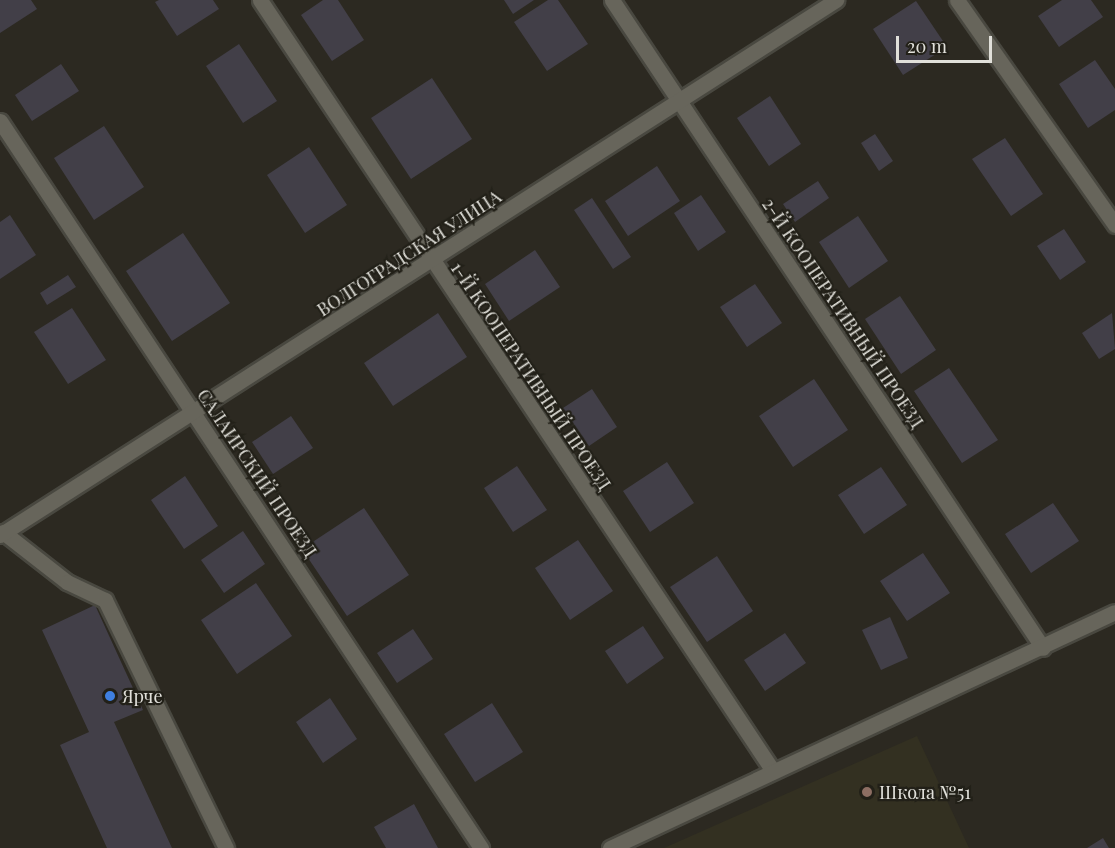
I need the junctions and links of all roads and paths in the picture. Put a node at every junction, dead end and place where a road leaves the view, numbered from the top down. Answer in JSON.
{"nodes":[{"id":1,"x":260,"y":0,"type":"edge"},
{"id":2,"x":612,"y":0,"type":"edge"},
{"id":3,"x":836,"y":0,"type":"edge"},
{"id":4,"x":957,"y":0,"type":"edge"},
{"id":5,"x":677,"y":98,"type":"junction"},
{"id":6,"x":0,"y":121,"type":"edge"},
{"id":7,"x":1115,"y":225,"type":"edge"},
{"id":8,"x":432,"y":263,"type":"junction"},
{"id":9,"x":192,"y":414,"type":"junction"},
{"id":10,"x":2,"y":534,"type":"edge"},
{"id":11,"x":1115,"y":612,"type":"edge"},
{"id":12,"x":1043,"y":648,"type":"junction"},
{"id":13,"x":773,"y":771,"type":"junction"},
{"id":14,"x":226,"y":848,"type":"edge"},
{"id":15,"x":481,"y":848,"type":"edge"},
{"id":16,"x":610,"y":848,"type":"edge"}],
"edges":[{"from":1,"to":8,"type":"street","name":"1-Й КООПЕРАТИВНЫЙ ПРОЕЗД"},
{"from":2,"to":5,"type":"street","name":"2-Й КООПЕРАТИВНЫЙ ПРОЕЗД"},
{"from":3,"to":5,"type":"street","name":"ВОЛГОГРАДСКАЯ УЛИЦА"},
{"from":4,"to":7,"type":"street"},
{"from":5,"to":8,"type":"street","name":"ВОЛГОГРАДСКАЯ УЛИЦА"},
{"from":5,"to":12,"type":"street","name":"2-Й КООПЕРАТИВНЫЙ ПРОЕЗД"},
{"from":6,"to":9,"type":"street","name":"САЛАИРСКИЙ ПРОЕЗД"},
{"from":8,"to":9,"type":"street","name":"ВОЛГОГРАДСКАЯ УЛИЦА"},
{"from":8,"to":13,"type":"street","name":"1-Й КООПЕРАТИВНЫЙ ПРОЕЗД"},
{"from":9,"to":10,"type":"street","name":"ВОЛГОГРАДСКАЯ УЛИЦА"},
{"from":9,"to":15,"type":"street","name":"САЛАИРСКИЙ ПРОЕЗД"},
{"from":10,"to":14,"type":"street"},
{"from":11,"to":12,"type":"street"},
{"from":12,"to":13,"type":"street"},
{"from":13,"to":16,"type":"street"}]}
